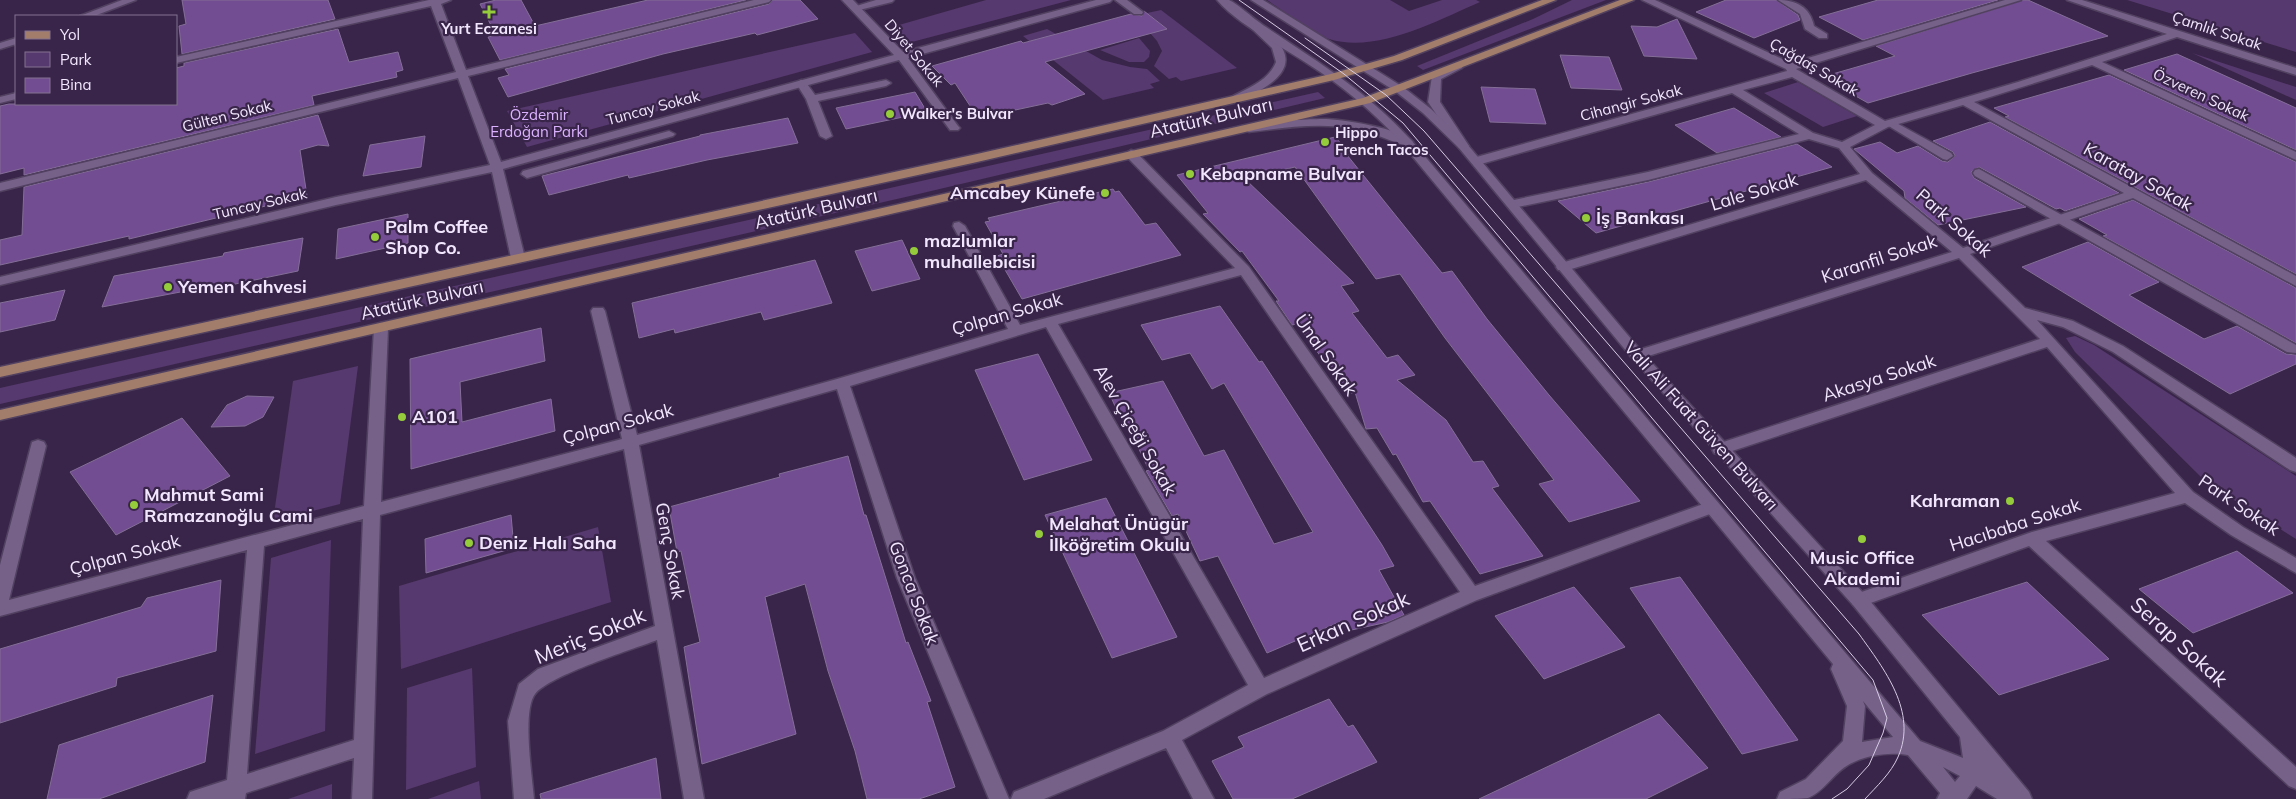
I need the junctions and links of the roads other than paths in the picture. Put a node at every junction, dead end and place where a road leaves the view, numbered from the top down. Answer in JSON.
{"nodes":[{"id":1,"x":131,"y":0,"type":"edge"},
{"id":2,"x":766,"y":0,"type":"edge"},
{"id":3,"x":847,"y":0,"type":"edge"},
{"id":4,"x":889,"y":0,"type":"edge"},
{"id":5,"x":1107,"y":0,"type":"edge"},
{"id":6,"x":1120,"y":0,"type":"edge"},
{"id":7,"x":1222,"y":0,"type":"edge"},
{"id":8,"x":1256,"y":0,"type":"edge"},
{"id":9,"x":1551,"y":0,"type":"edge"},
{"id":10,"x":1629,"y":0,"type":"edge"},
{"id":11,"x":1647,"y":0,"type":"edge"},
{"id":12,"x":1783,"y":0,"type":"edge"},
{"id":13,"x":2016,"y":0,"type":"edge"},
{"id":14,"x":2072,"y":0,"type":"edge"},
{"id":15,"x":438,"y":1,"type":"edge"},
{"id":16,"x":855,"y":8,"type":"junction"},
{"id":17,"x":1138,"y":12,"type":"dead end"},
{"id":18,"x":88,"y":15,"type":"edge"},
{"id":19,"x":1245,"y":19,"type":"junction"},
{"id":20,"x":2177,"y":34,"type":"junction"},
{"id":21,"x":1823,"y":36,"type":"dead end"},
{"id":22,"x":15,"y":41,"type":"edge"},
{"id":23,"x":0,"y":46,"type":"edge"},
{"id":24,"x":900,"y":56,"type":"junction"},
{"id":25,"x":178,"y":60,"type":"edge"},
{"id":26,"x":1466,"y":62,"type":"junction"},
{"id":27,"x":2094,"y":62,"type":"junction"},
{"id":28,"x":1367,"y":68,"type":"junction"},
{"id":29,"x":1791,"y":70,"type":"junction"},
{"id":30,"x":2296,"y":72,"type":"edge"},
{"id":31,"x":462,"y":75,"type":"junction"},
{"id":32,"x":1334,"y":77,"type":"junction"},
{"id":33,"x":801,"y":83,"type":"junction"},
{"id":34,"x":886,"y":83,"type":"dead end"},
{"id":35,"x":1399,"y":89,"type":"junction"},
{"id":36,"x":1736,"y":91,"type":"junction"},
{"id":37,"x":15,"y":96,"type":"edge"},
{"id":38,"x":1237,"y":98,"type":"junction"},
{"id":39,"x":0,"y":100,"type":"edge"},
{"id":40,"x":812,"y":100,"type":"junction"},
{"id":41,"x":1366,"y":101,"type":"junction"},
{"id":42,"x":1964,"y":101,"type":"junction"},
{"id":43,"x":1887,"y":124,"type":"junction"},
{"id":44,"x":954,"y":128,"type":"dead end"},
{"id":45,"x":1235,"y":130,"type":"junction"},
{"id":46,"x":627,"y":131,"type":"junction"},
{"id":47,"x":669,"y":134,"type":"dead end"},
{"id":48,"x":1809,"y":135,"type":"junction"},
{"id":49,"x":826,"y":136,"type":"dead end"},
{"id":50,"x":1407,"y":142,"type":"junction"},
{"id":51,"x":631,"y":144,"type":"junction"},
{"id":52,"x":1463,"y":146,"type":"junction"},
{"id":53,"x":1843,"y":146,"type":"junction"},
{"id":54,"x":1131,"y":154,"type":"junction"},
{"id":55,"x":1947,"y":156,"type":"dead end"},
{"id":56,"x":2296,"y":156,"type":"edge"},
{"id":57,"x":1477,"y":161,"type":"junction"},
{"id":58,"x":497,"y":167,"type":"junction"},
{"id":59,"x":1980,"y":173,"type":"dead end"},
{"id":60,"x":527,"y":174,"type":"dead end"},
{"id":61,"x":1868,"y":176,"type":"junction"},
{"id":62,"x":0,"y":187,"type":"edge"},
{"id":63,"x":2132,"y":194,"type":"junction"},
{"id":64,"x":1513,"y":204,"type":"junction"},
{"id":65,"x":2063,"y":219,"type":"junction"},
{"id":66,"x":959,"y":226,"type":"dead end"},
{"id":67,"x":1961,"y":253,"type":"junction"},
{"id":68,"x":518,"y":258,"type":"junction"},
{"id":69,"x":1563,"y":267,"type":"junction"},
{"id":70,"x":1244,"y":270,"type":"junction"},
{"id":71,"x":0,"y":281,"type":"edge"},
{"id":72,"x":2296,"y":282,"type":"edge"},
{"id":73,"x":598,"y":311,"type":"dead end"},
{"id":74,"x":2020,"y":312,"type":"junction"},
{"id":75,"x":1050,"y":322,"type":"junction"},
{"id":76,"x":381,"y":328,"type":"junction"},
{"id":77,"x":1016,"y":331,"type":"junction"},
{"id":78,"x":2050,"y":342,"type":"junction"},
{"id":79,"x":2292,"y":349,"type":"dead end"},
{"id":80,"x":1636,"y":355,"type":"junction"},
{"id":81,"x":0,"y":372,"type":"edge"},
{"id":82,"x":842,"y":383,"type":"junction"},
{"id":83,"x":0,"y":415,"type":"edge"},
{"id":84,"x":631,"y":442,"type":"junction"},
{"id":85,"x":38,"y":446,"type":"dead end"},
{"id":86,"x":1720,"y":449,"type":"junction"},
{"id":87,"x":2296,"y":466,"type":"edge"},
{"id":88,"x":2187,"y":496,"type":"junction"},
{"id":89,"x":1712,"y":507,"type":"junction"},
{"id":90,"x":372,"y":511,"type":"junction"},
{"id":91,"x":2032,"y":538,"type":"junction"},
{"id":92,"x":256,"y":541,"type":"junction"},
{"id":93,"x":2296,"y":566,"type":"edge"},
{"id":94,"x":1471,"y":595,"type":"junction"},
{"id":95,"x":0,"y":600,"type":"edge"},
{"id":96,"x":1859,"y":600,"type":"junction"},
{"id":97,"x":0,"y":609,"type":"edge"},
{"id":98,"x":664,"y":630,"type":"junction"},
{"id":99,"x":1834,"y":654,"type":"junction"},
{"id":100,"x":1260,"y":688,"type":"junction"},
{"id":101,"x":1967,"y":732,"type":"junction"},
{"id":102,"x":1170,"y":737,"type":"junction"},
{"id":103,"x":364,"y":746,"type":"junction"},
{"id":104,"x":1913,"y":748,"type":"junction"},
{"id":105,"x":1834,"y":763,"type":"junction"},
{"id":106,"x":1973,"y":773,"type":"junction"},
{"id":107,"x":2296,"y":780,"type":"edge"},
{"id":108,"x":235,"y":792,"type":"edge"},
{"id":109,"x":1953,"y":798,"type":"edge"},
{"id":110,"x":197,"y":799,"type":"edge"},
{"id":111,"x":362,"y":799,"type":"edge"},
{"id":112,"x":524,"y":799,"type":"edge"},
{"id":113,"x":694,"y":799,"type":"edge"},
{"id":114,"x":999,"y":799,"type":"edge"},
{"id":115,"x":1021,"y":799,"type":"edge"},
{"id":116,"x":1204,"y":799,"type":"edge"},
{"id":117,"x":1787,"y":799,"type":"edge"},
{"id":118,"x":2014,"y":799,"type":"edge"},
{"id":119,"x":2022,"y":799,"type":"edge"}],
"edges":[{"from":1,"to":18,"type":"street"},
{"from":2,"to":31,"type":"street","name":"Gülten Sokak"},
{"from":3,"to":16,"type":"street","name":"Diyet Sokak"},
{"from":4,"to":16,"type":"street"},
{"from":5,"to":24,"type":"street","name":"Tuncay Sokak"},
{"from":6,"to":17,"type":"street"},
{"from":7,"to":19,"type":"street"},
{"from":8,"to":28,"type":"street","name":"Vali Ali Fuat Güven Bulvarı"},
{"from":9,"to":28,"type":"main road","name":"Atatürk Bulvarı"},
{"from":10,"to":26,"type":"main road","name":"Atatürk Bulvarı"},
{"from":11,"to":29,"type":"street","name":"Çağdaş Sokak"},
{"from":12,"to":21,"type":"street"},
{"from":13,"to":29,"type":"street","name":"Cihangir Sokak"},
{"from":14,"to":20,"type":"street","name":"Çamlık Sokak"},
{"from":15,"to":25,"type":"street"},
{"from":15,"to":31,"type":"street"},
{"from":16,"to":24,"type":"street","name":"Diyet Sokak"},
{"from":19,"to":32,"type":"street"},
{"from":19,"to":38,"type":"street"},
{"from":20,"to":27,"type":"street"},
{"from":20,"to":30,"type":"street","name":"Çamlık Sokak"},
{"from":22,"to":23,"type":"street"},
{"from":24,"to":33,"type":"street","name":"Tuncay Sokak"},
{"from":24,"to":44,"type":"street","name":"Diyet Sokak"},
{"from":26,"to":35,"type":"main road","name":"Atatürk Bulvarı"},
{"from":26,"to":52,"type":"street"},
{"from":27,"to":42,"type":"street"},
{"from":27,"to":56,"type":"street","name":"Özveren Sokak"},
{"from":28,"to":32,"type":"main road","name":"Atatürk Bulvarı"},
{"from":28,"to":35,"type":"street","name":"Vali Ali Fuat Güven Bulvarı"},
{"from":29,"to":36,"type":"street","name":"Cihangir Sokak"},
{"from":29,"to":43,"type":"street","name":"Çağdaş Sokak"},
{"from":31,"to":58,"type":"street"},
{"from":31,"to":62,"type":"street","name":"Gülten Sokak"},
{"from":32,"to":38,"type":"main road","name":"Atatürk Bulvarı"},
{"from":32,"to":41,"type":"street"},
{"from":33,"to":40,"type":"street"},
{"from":33,"to":46,"type":"street","name":"Tuncay Sokak"},
{"from":34,"to":40,"type":"street"},
{"from":35,"to":41,"type":"main road","name":"Atatürk Bulvarı"},
{"from":35,"to":52,"type":"street","name":"Vali Ali Fuat Güven Bulvarı"},
{"from":36,"to":48,"type":"street"},
{"from":36,"to":57,"type":"street","name":"Cihangir Sokak"},
{"from":37,"to":39,"type":"street"},
{"from":38,"to":68,"type":"main road","name":"Atatürk Bulvarı"},
{"from":40,"to":49,"type":"street"},
{"from":41,"to":45,"type":"main road","name":"Atatürk Bulvarı"},
{"from":41,"to":50,"type":"street"},
{"from":42,"to":43,"type":"street"},
{"from":42,"to":63,"type":"street","name":"Karatay Sokak"},
{"from":43,"to":53,"type":"street"},
{"from":43,"to":55,"type":"street","name":"Çağdaş Sokak"},
{"from":45,"to":50,"type":"street"},
{"from":45,"to":54,"type":"main road","name":"Atatürk Bulvarı"},
{"from":46,"to":51,"type":"street"},
{"from":46,"to":58,"type":"street","name":"Tuncay Sokak"},
{"from":47,"to":51,"type":"street"},
{"from":48,"to":53,"type":"street"},
{"from":48,"to":64,"type":"street"},
{"from":50,"to":89,"type":"street"},
{"from":51,"to":60,"type":"street"},
{"from":52,"to":57,"type":"street","name":"Vali Ali Fuat Güven Bulvarı"},
{"from":53,"to":61,"type":"street","name":"Park Sokak"},
{"from":54,"to":70,"type":"street","name":"Ünal Sokak"},
{"from":54,"to":76,"type":"main road","name":"Atatürk Bulvarı"},
{"from":57,"to":64,"type":"street","name":"Vali Ali Fuat Güven Bulvarı"},
{"from":58,"to":68,"type":"street"},
{"from":58,"to":71,"type":"street","name":"Tuncay Sokak"},
{"from":59,"to":65,"type":"street"},
{"from":61,"to":67,"type":"street","name":"Park Sokak"},
{"from":61,"to":69,"type":"street","name":"Lale Sokak"},
{"from":63,"to":65,"type":"street","name":"Karanfil Sokak"},
{"from":63,"to":72,"type":"street","name":"Karatay Sokak"},
{"from":64,"to":69,"type":"street","name":"Vali Ali Fuat Güven Bulvarı"},
{"from":65,"to":67,"type":"street","name":"Karanfil Sokak"},
{"from":65,"to":79,"type":"street"},
{"from":66,"to":77,"type":"street"},
{"from":67,"to":74,"type":"street","name":"Park Sokak"},
{"from":67,"to":80,"type":"street","name":"Karanfil Sokak"},
{"from":68,"to":81,"type":"main road","name":"Atatürk Bulvarı"},
{"from":69,"to":80,"type":"street","name":"Vali Ali Fuat Güven Bulvarı"},
{"from":70,"to":75,"type":"street","name":"Çolpan Sokak"},
{"from":70,"to":94,"type":"street","name":"Ünal Sokak"},
{"from":73,"to":84,"type":"street","name":"Genç Sokak"},
{"from":74,"to":78,"type":"street","name":"Park Sokak"},
{"from":74,"to":87,"type":"street"},
{"from":75,"to":77,"type":"street","name":"Çolpan Sokak"},
{"from":75,"to":100,"type":"street","name":"Alev Çiçeği Sokak"},
{"from":76,"to":83,"type":"main road","name":"Atatürk Bulvarı"},
{"from":76,"to":90,"type":"street"},
{"from":77,"to":82,"type":"street","name":"Çolpan Sokak"},
{"from":78,"to":86,"type":"street","name":"Akasya Sokak"},
{"from":78,"to":88,"type":"street","name":"Park Sokak"},
{"from":80,"to":86,"type":"street","name":"Vali Ali Fuat Güven Bulvarı"},
{"from":82,"to":84,"type":"street","name":"Çolpan Sokak"},
{"from":82,"to":114,"type":"street","name":"Gonca Sokak"},
{"from":84,"to":90,"type":"street","name":"Çolpan Sokak"},
{"from":84,"to":98,"type":"street","name":"Genç Sokak"},
{"from":85,"to":95,"type":"street"},
{"from":86,"to":96,"type":"street","name":"Vali Ali Fuat Güven Bulvarı"},
{"from":88,"to":91,"type":"street","name":"Hacıbaba Sokak"},
{"from":88,"to":93,"type":"street","name":"Park Sokak"},
{"from":89,"to":94,"type":"street","name":"Erkan Sokak"},
{"from":89,"to":99,"type":"street"},
{"from":90,"to":92,"type":"street","name":"Çolpan Sokak"},
{"from":90,"to":103,"type":"street"},
{"from":91,"to":96,"type":"street","name":"Hacıbaba Sokak"},
{"from":91,"to":107,"type":"street","name":"Serap Sokak"},
{"from":92,"to":97,"type":"street","name":"Çolpan Sokak"},
{"from":92,"to":108,"type":"street"},
{"from":94,"to":100,"type":"street","name":"Erkan Sokak"},
{"from":96,"to":101,"type":"street","name":"Vali Ali Fuat Güven Bulvarı"},
{"from":98,"to":112,"type":"street","name":"Meriç Sokak"},
{"from":98,"to":113,"type":"street","name":"Genç Sokak"},
{"from":99,"to":104,"type":"street"},
{"from":99,"to":105,"type":"street"},
{"from":100,"to":102,"type":"street","name":"Erkan Sokak"},
{"from":101,"to":106,"type":"street"},
{"from":101,"to":119,"type":"street","name":"Vali Ali Fuat Güven Bulvarı"},
{"from":102,"to":115,"type":"street","name":"Erkan Sokak"},
{"from":102,"to":116,"type":"street"},
{"from":103,"to":108,"type":"street"},
{"from":103,"to":111,"type":"street"},
{"from":104,"to":105,"type":"street"},
{"from":104,"to":106,"type":"street"},
{"from":104,"to":109,"type":"street"},
{"from":105,"to":117,"type":"street"},
{"from":106,"to":109,"type":"street"},
{"from":106,"to":118,"type":"street"},
{"from":108,"to":110,"type":"street"}]}
